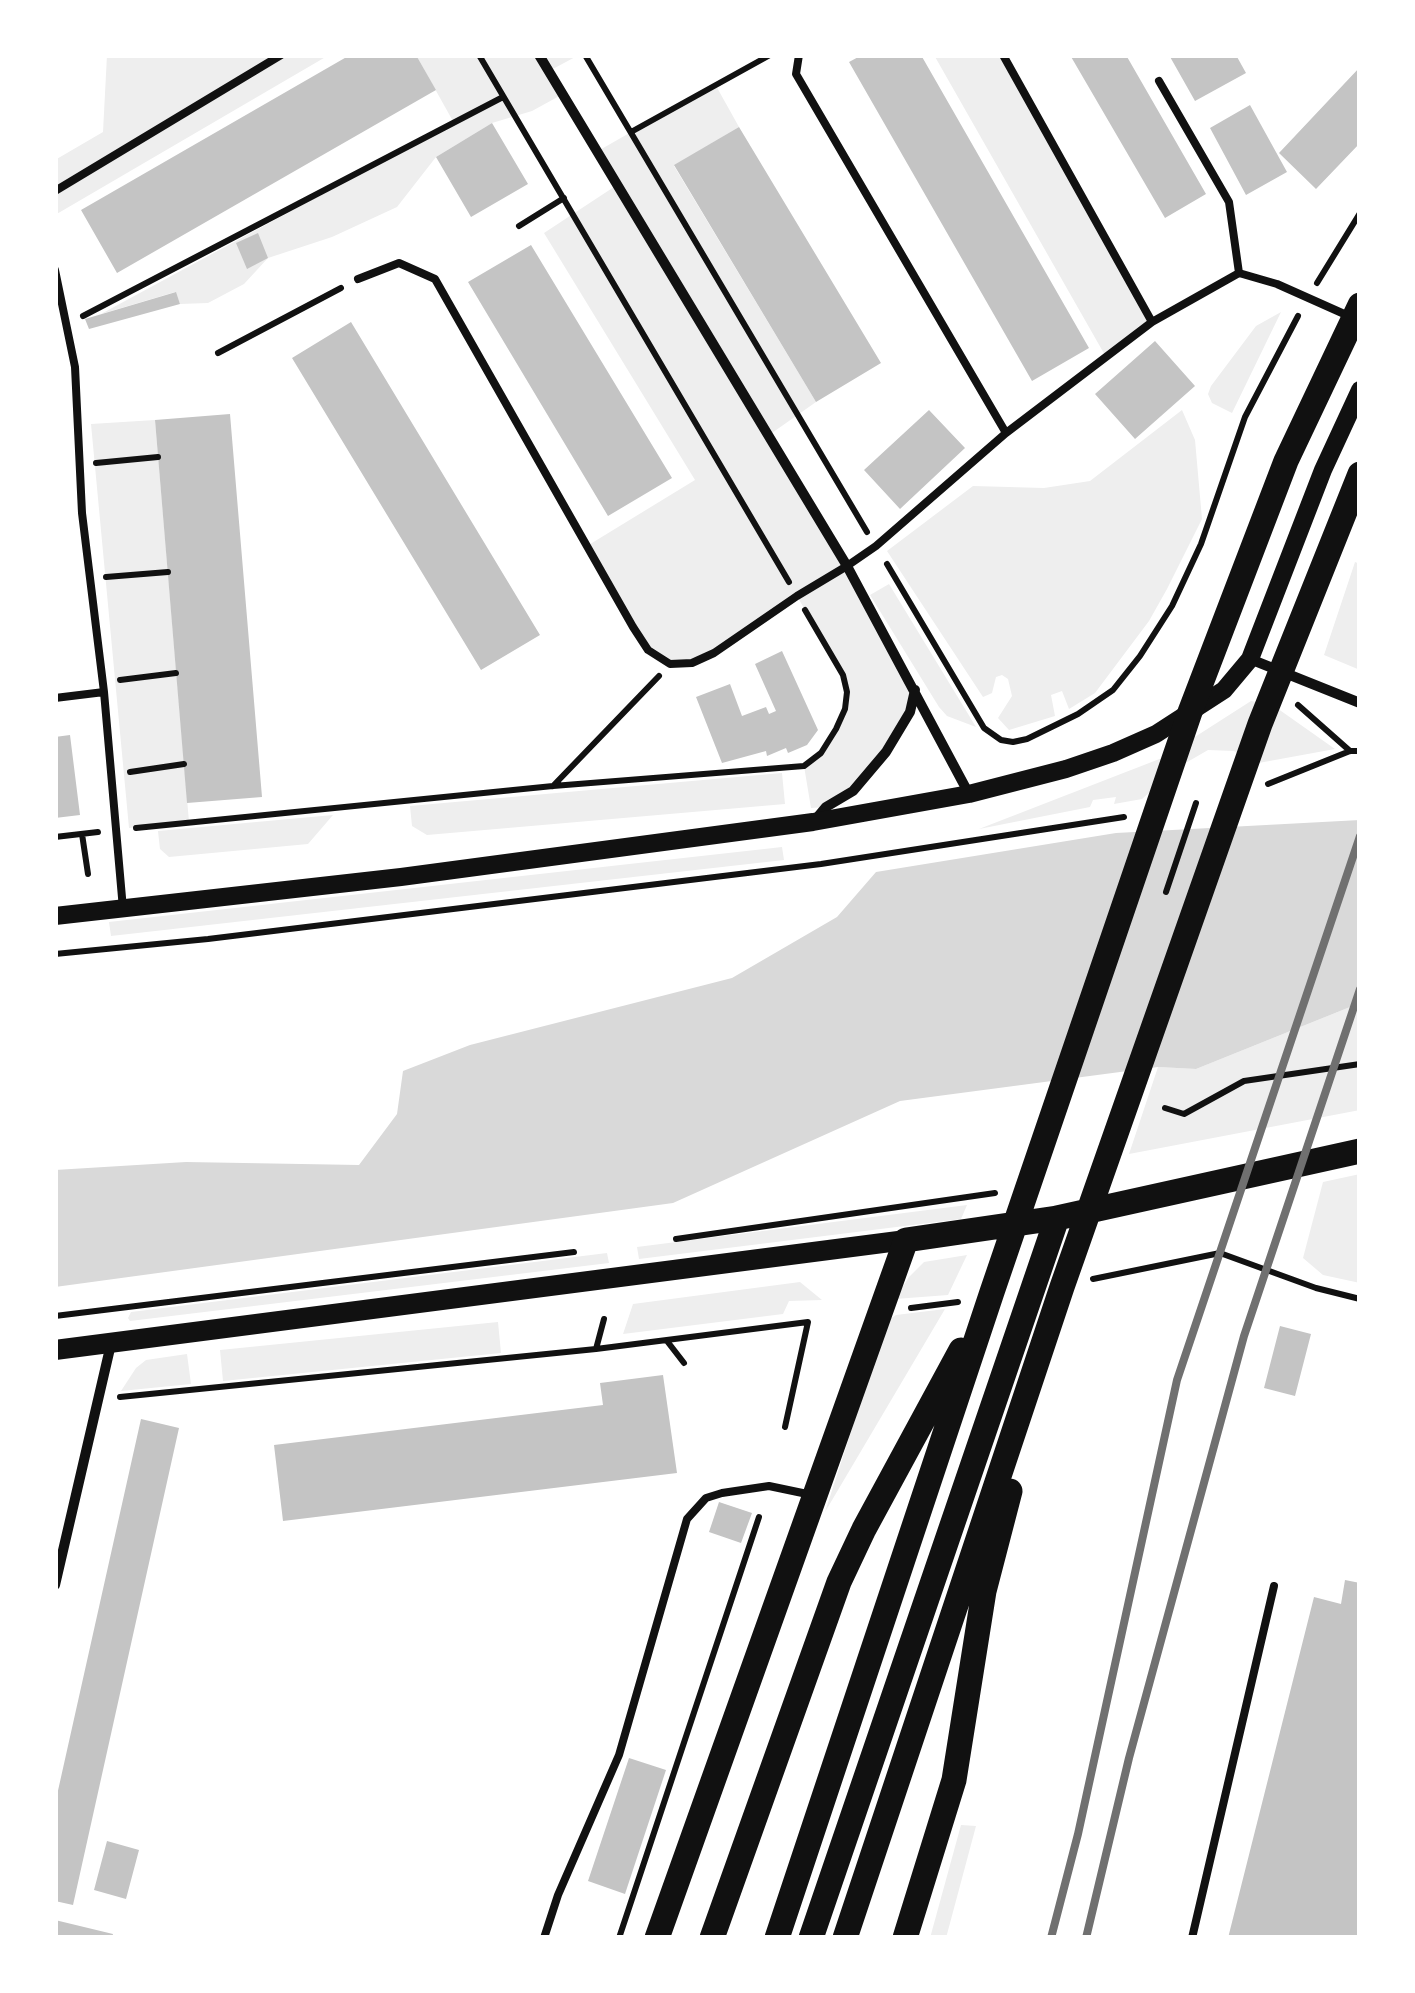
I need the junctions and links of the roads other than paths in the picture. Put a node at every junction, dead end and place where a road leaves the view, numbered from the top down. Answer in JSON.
{"nodes":[{"id":1,"x":281,"y":55,"type":"edge"},
{"id":2,"x":540,"y":55,"type":"edge"},
{"id":3,"x":799,"y":55,"type":"edge"},
{"id":4,"x":1003,"y":55,"type":"edge"},
{"id":5,"x":1159,"y":81,"type":"dead end"},
{"id":6,"x":55,"y":191,"type":"edge"},
{"id":7,"x":55,"y":270,"type":"edge"},
{"id":8,"x":1239,"y":272,"type":"junction"},
{"id":9,"x":358,"y":279,"type":"road end"},
{"id":10,"x":1360,"y":304,"type":"edge"},
{"id":11,"x":1360,"y":321,"type":"edge"},
{"id":12,"x":1152,"y":322,"type":"junction"},
{"id":13,"x":1360,"y":390,"type":"edge"},
{"id":14,"x":1006,"y":433,"type":"junction"},
{"id":15,"x":1360,"y":474,"type":"edge"},
{"id":16,"x":848,"y":566,"type":"junction"},
{"id":17,"x":1250,"y":659,"type":"junction"},
{"id":18,"x":915,"y":689,"type":"junction"},
{"id":19,"x":104,"y":692,"type":"junction"},
{"id":20,"x":55,"y":698,"type":"edge"},
{"id":21,"x":1360,"y":703,"type":"edge"},
{"id":22,"x":969,"y":794,"type":"junction"},
{"id":23,"x":814,"y":822,"type":"junction"},
{"id":24,"x":123,"y":909,"type":"junction"},
{"id":25,"x":55,"y":916,"type":"edge"},
{"id":26,"x":1360,"y":1151,"type":"edge"},
{"id":27,"x":1058,"y":1218,"type":"junction"},
{"id":28,"x":906,"y":1240,"type":"junction"},
{"id":29,"x":1062,"y":1287,"type":"junction"},
{"id":30,"x":983,"y":1296,"type":"junction"},
{"id":31,"x":111,"y":1343,"type":"junction"},
{"id":32,"x":55,"y":1350,"type":"edge"},
{"id":33,"x":815,"y":1496,"type":"junction"},
{"id":34,"x":55,"y":1586,"type":"edge"},
{"id":35,"x":1274,"y":1586,"type":"dead end"},
{"id":36,"x":544,"y":1938,"type":"edge"},
{"id":37,"x":657,"y":1938,"type":"edge"},
{"id":38,"x":712,"y":1938,"type":"edge"},
{"id":39,"x":777,"y":1938,"type":"edge"},
{"id":40,"x":811,"y":1938,"type":"edge"},
{"id":41,"x":845,"y":1938,"type":"edge"},
{"id":42,"x":904,"y":1938,"type":"edge"},
{"id":43,"x":1192,"y":1938,"type":"edge"}],
"edges":[{"from":1,"to":6,"type":"lane"},
{"from":2,"to":16,"type":"street"},
{"from":3,"to":14,"type":"lane"},
{"from":4,"to":12,"type":"lane"},
{"from":5,"to":8,"type":"lane"},
{"from":7,"to":19,"type":"lane"},
{"from":8,"to":11,"type":"lane"},
{"from":8,"to":12,"type":"lane"},
{"from":9,"to":16,"type":"lane"},
{"from":10,"to":30,"type":"main road"},
{"from":12,"to":14,"type":"lane"},
{"from":13,"to":17,"type":"street"},
{"from":14,"to":16,"type":"lane"},
{"from":15,"to":29,"type":"main road"},
{"from":16,"to":18,"type":"street"},
{"from":17,"to":21,"type":"street"},
{"from":17,"to":22,"type":"street"},
{"from":18,"to":22,"type":"street"},
{"from":18,"to":23,"type":"street"},
{"from":19,"to":20,"type":"lane"},
{"from":19,"to":24,"type":"lane"},
{"from":22,"to":23,"type":"street"},
{"from":23,"to":24,"type":"street"},
{"from":24,"to":25,"type":"street"},
{"from":26,"to":27,"type":"main road"},
{"from":27,"to":28,"type":"main road"},
{"from":27,"to":40,"type":"main road"},
{"from":28,"to":31,"type":"main road"},
{"from":28,"to":33,"type":"main road"},
{"from":29,"to":41,"type":"main road"},
{"from":29,"to":42,"type":"main road"},
{"from":30,"to":38,"type":"main road"},
{"from":30,"to":39,"type":"main road"},
{"from":31,"to":32,"type":"main road"},
{"from":31,"to":34,"type":"street"},
{"from":33,"to":36,"type":"lane"},
{"from":33,"to":37,"type":"main road"},
{"from":35,"to":43,"type":"lane"}]}
